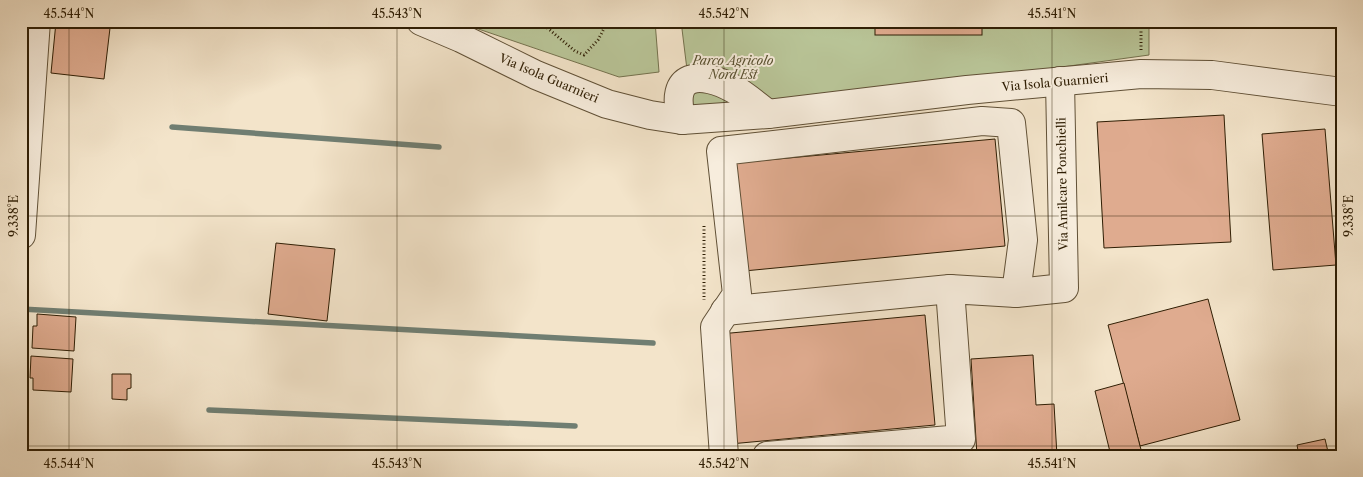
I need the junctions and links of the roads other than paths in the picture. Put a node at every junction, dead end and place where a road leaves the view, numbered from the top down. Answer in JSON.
{"nodes":[{"id":1,"x":36,"y":21,"type":"edge"},
{"id":2,"x":421,"y":21,"type":"edge"},
{"id":3,"x":1060,"y":81,"type":"junction"},
{"id":4,"x":1342,"y":92,"type":"edge"},
{"id":5,"x":768,"y":114,"type":"junction"},
{"id":6,"x":682,"y":120,"type":"junction"},
{"id":7,"x":21,"y":235,"type":"edge"},
{"id":8,"x":950,"y":289,"type":"junction"},
{"id":9,"x":1016,"y":293,"type":"junction"},
{"id":10,"x":714,"y":308,"type":"junction"},
{"id":11,"x":724,"y":456,"type":"edge"},
{"id":12,"x":766,"y":456,"type":"edge"}],
"edges":[{"from":1,"to":7,"type":"street"},
{"from":2,"to":6,"type":"street","name":"Via Isola Guarnieri"},
{"from":3,"to":4,"type":"street","name":"Via Isola Guarnieri"},
{"from":3,"to":5,"type":"street","name":"Via Isola Guarnieri"},
{"from":3,"to":9,"type":"street","name":"Via Amilcare Ponchielli"},
{"from":5,"to":6,"type":"street","name":"Via Isola Guarnieri"},
{"from":5,"to":6,"type":"street"},
{"from":8,"to":9,"type":"street"},
{"from":8,"to":10,"type":"street"},
{"from":8,"to":12,"type":"street"},
{"from":9,"to":10,"type":"street"},
{"from":10,"to":11,"type":"street"}]}
